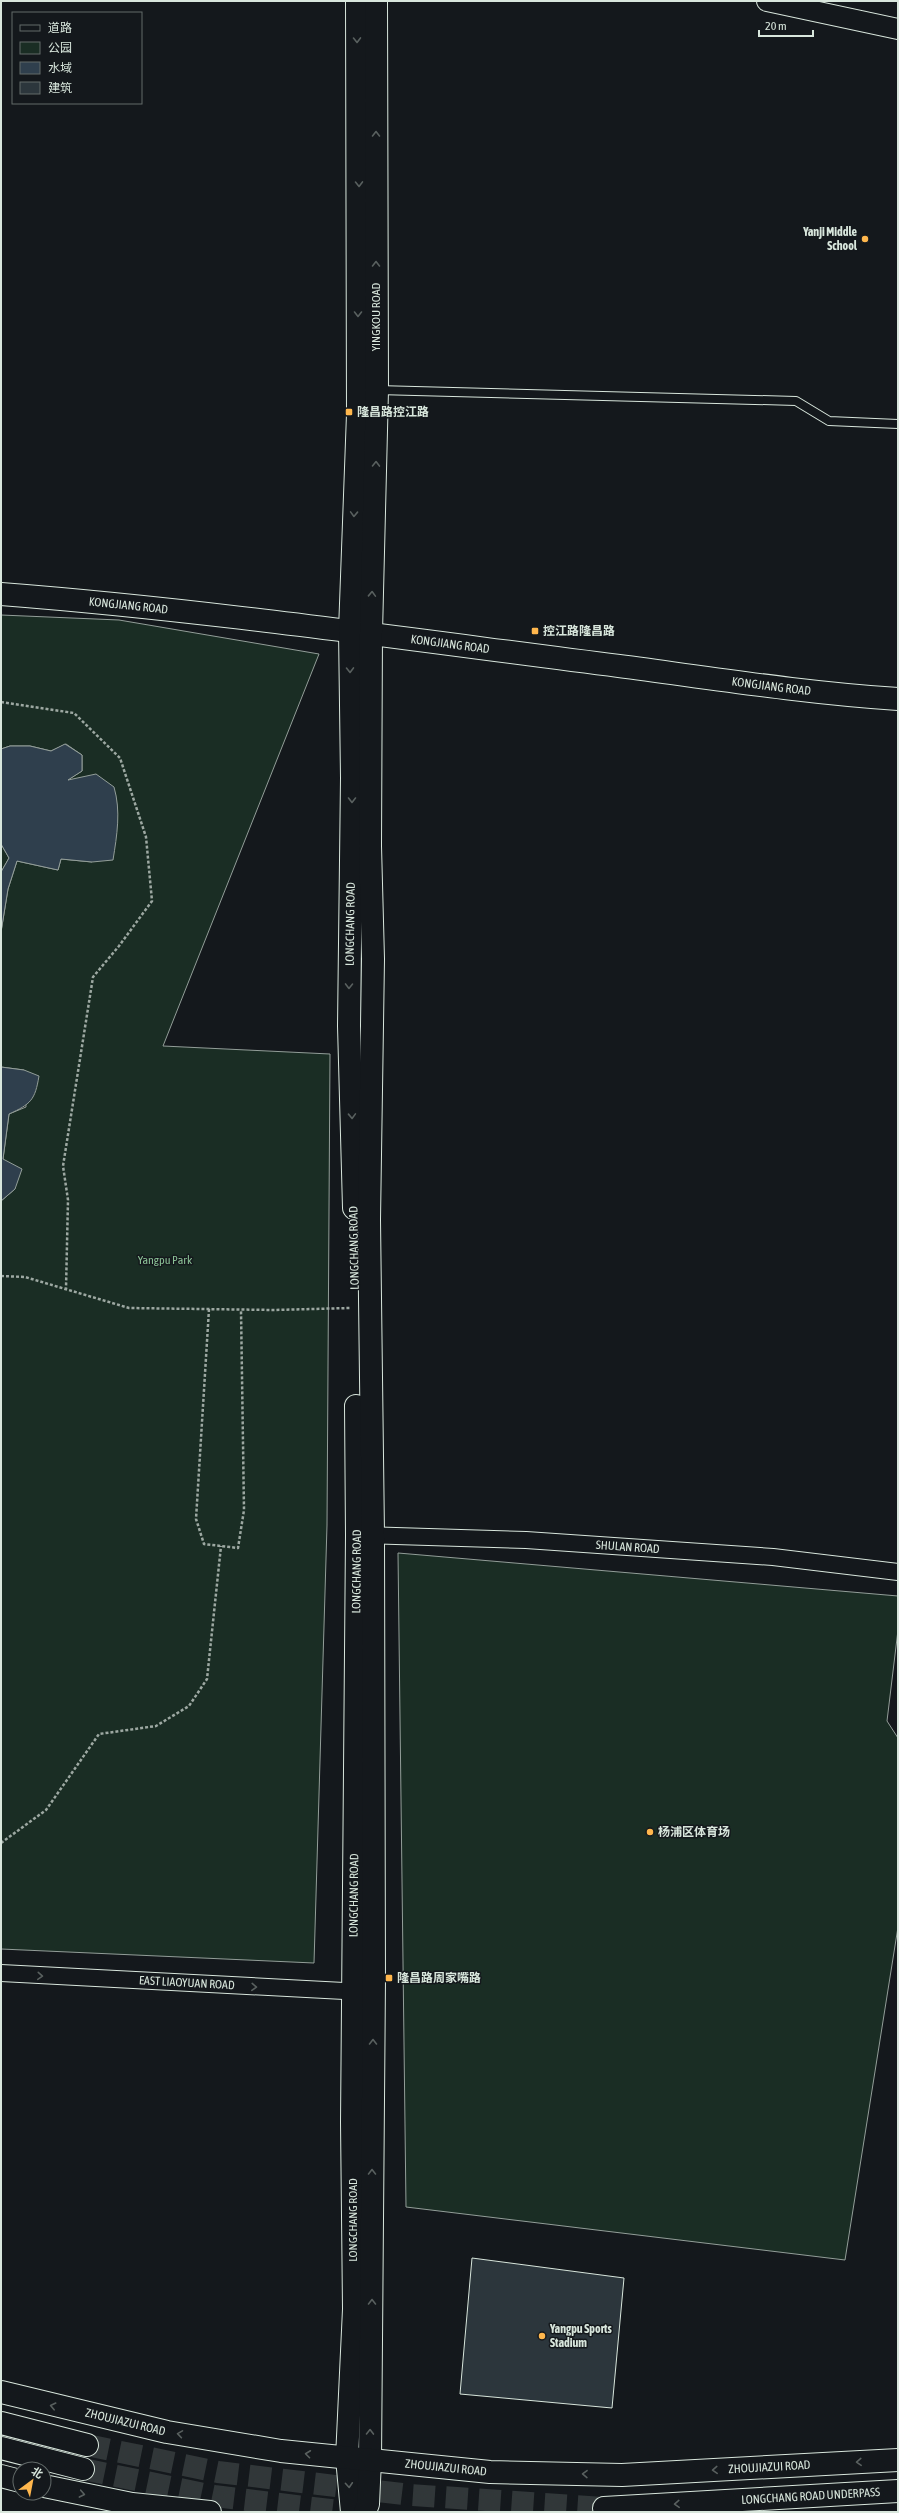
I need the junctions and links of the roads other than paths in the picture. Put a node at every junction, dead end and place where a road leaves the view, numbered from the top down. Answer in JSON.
{"nodes":[{"id":1,"x":356,"y":1,"type":"edge"},
{"id":2,"x":376,"y":1,"type":"edge"},
{"id":3,"x":767,"y":1,"type":"edge"},
{"id":4,"x":898,"y":29,"type":"edge"},
{"id":5,"x":376,"y":390,"type":"junction"},
{"id":6,"x":898,"y":424,"type":"edge"},
{"id":7,"x":1,"y":594,"type":"edge"},
{"id":8,"x":360,"y":632,"type":"junction"},
{"id":9,"x":898,"y":699,"type":"edge"},
{"id":10,"x":365,"y":1534,"type":"junction"},
{"id":11,"x":898,"y":1572,"type":"edge"},
{"id":12,"x":1,"y":1973,"type":"edge"},
{"id":13,"x":364,"y":1992,"type":"junction"},
{"id":14,"x":1,"y":2392,"type":"edge"},
{"id":15,"x":1,"y":2423,"type":"edge"},
{"id":16,"x":87,"y":2445,"type":"tunnel mouth"},
{"id":17,"x":1,"y":2448,"type":"edge"},
{"id":18,"x":347,"y":2458,"type":"junction"},
{"id":19,"x":370,"y":2460,"type":"junction"},
{"id":20,"x":898,"y":2460,"type":"edge"},
{"id":21,"x":82,"y":2469,"type":"tunnel mouth"},
{"id":22,"x":1,"y":2476,"type":"edge"},
{"id":23,"x":12,"y":2479,"type":"edge"},
{"id":24,"x":52,"y":2488,"type":"edge"},
{"id":25,"x":898,"y":2491,"type":"edge"},
{"id":26,"x":604,"y":2508,"type":"dead end"},
{"id":27,"x":210,"y":2512,"type":"edge"},
{"id":28,"x":352,"y":2512,"type":"edge"},
{"id":29,"x":365,"y":2512,"type":"edge"}],
"edges":[{"from":1,"to":8,"type":"main road","name":"YINGKOU ROAD","one_way":true},
{"from":5,"to":2,"type":"main road","name":"YINGKOU ROAD","one_way":true},
{"from":3,"to":4,"type":"street"},
{"from":5,"to":6,"type":"lane"},
{"from":8,"to":5,"type":"main road","name":"YINGKOU ROAD","one_way":true},
{"from":7,"to":8,"type":"main road","name":"KONGJIANG ROAD"},
{"from":8,"to":9,"type":"main road","name":"KONGJIANG ROAD"},
{"from":8,"to":10,"type":"main road","name":"LONGCHANG ROAD"},
{"from":8,"to":10,"type":"main road","name":"LONGCHANG ROAD","one_way":true},
{"from":10,"to":11,"type":"street","name":"SHULAN ROAD"},
{"from":10,"to":13,"type":"main road","name":"LONGCHANG ROAD"},
{"from":12,"to":13,"type":"street","name":"EAST LIAOYUAN ROAD","one_way":true},
{"from":13,"to":18,"type":"main road","name":"LONGCHANG ROAD"},
{"from":19,"to":13,"type":"main road","name":"LONGCHANG ROAD","one_way":true},
{"from":18,"to":14,"type":"main road","name":"ZHOUJIAZUI ROAD","one_way":true},
{"from":15,"to":16,"type":"main road"},
{"from":17,"to":21,"type":"main road"},
{"from":18,"to":19,"type":"main road","name":"ZHOUJIAZUI ROAD"},
{"from":18,"to":28,"type":"main road","name":"LONGCHANG ROAD","one_way":true},
{"from":20,"to":19,"type":"main road","name":"ZHOUJIAZUI ROAD","one_way":true},
{"from":19,"to":29,"type":"main road","name":"LONGCHANG ROAD"},
{"from":22,"to":23,"type":"main road"},
{"from":24,"to":27,"type":"main road","one_way":true},
{"from":25,"to":26,"type":"main road","name":"LONGCHANG ROAD UNDERPASS","one_way":true}]}
